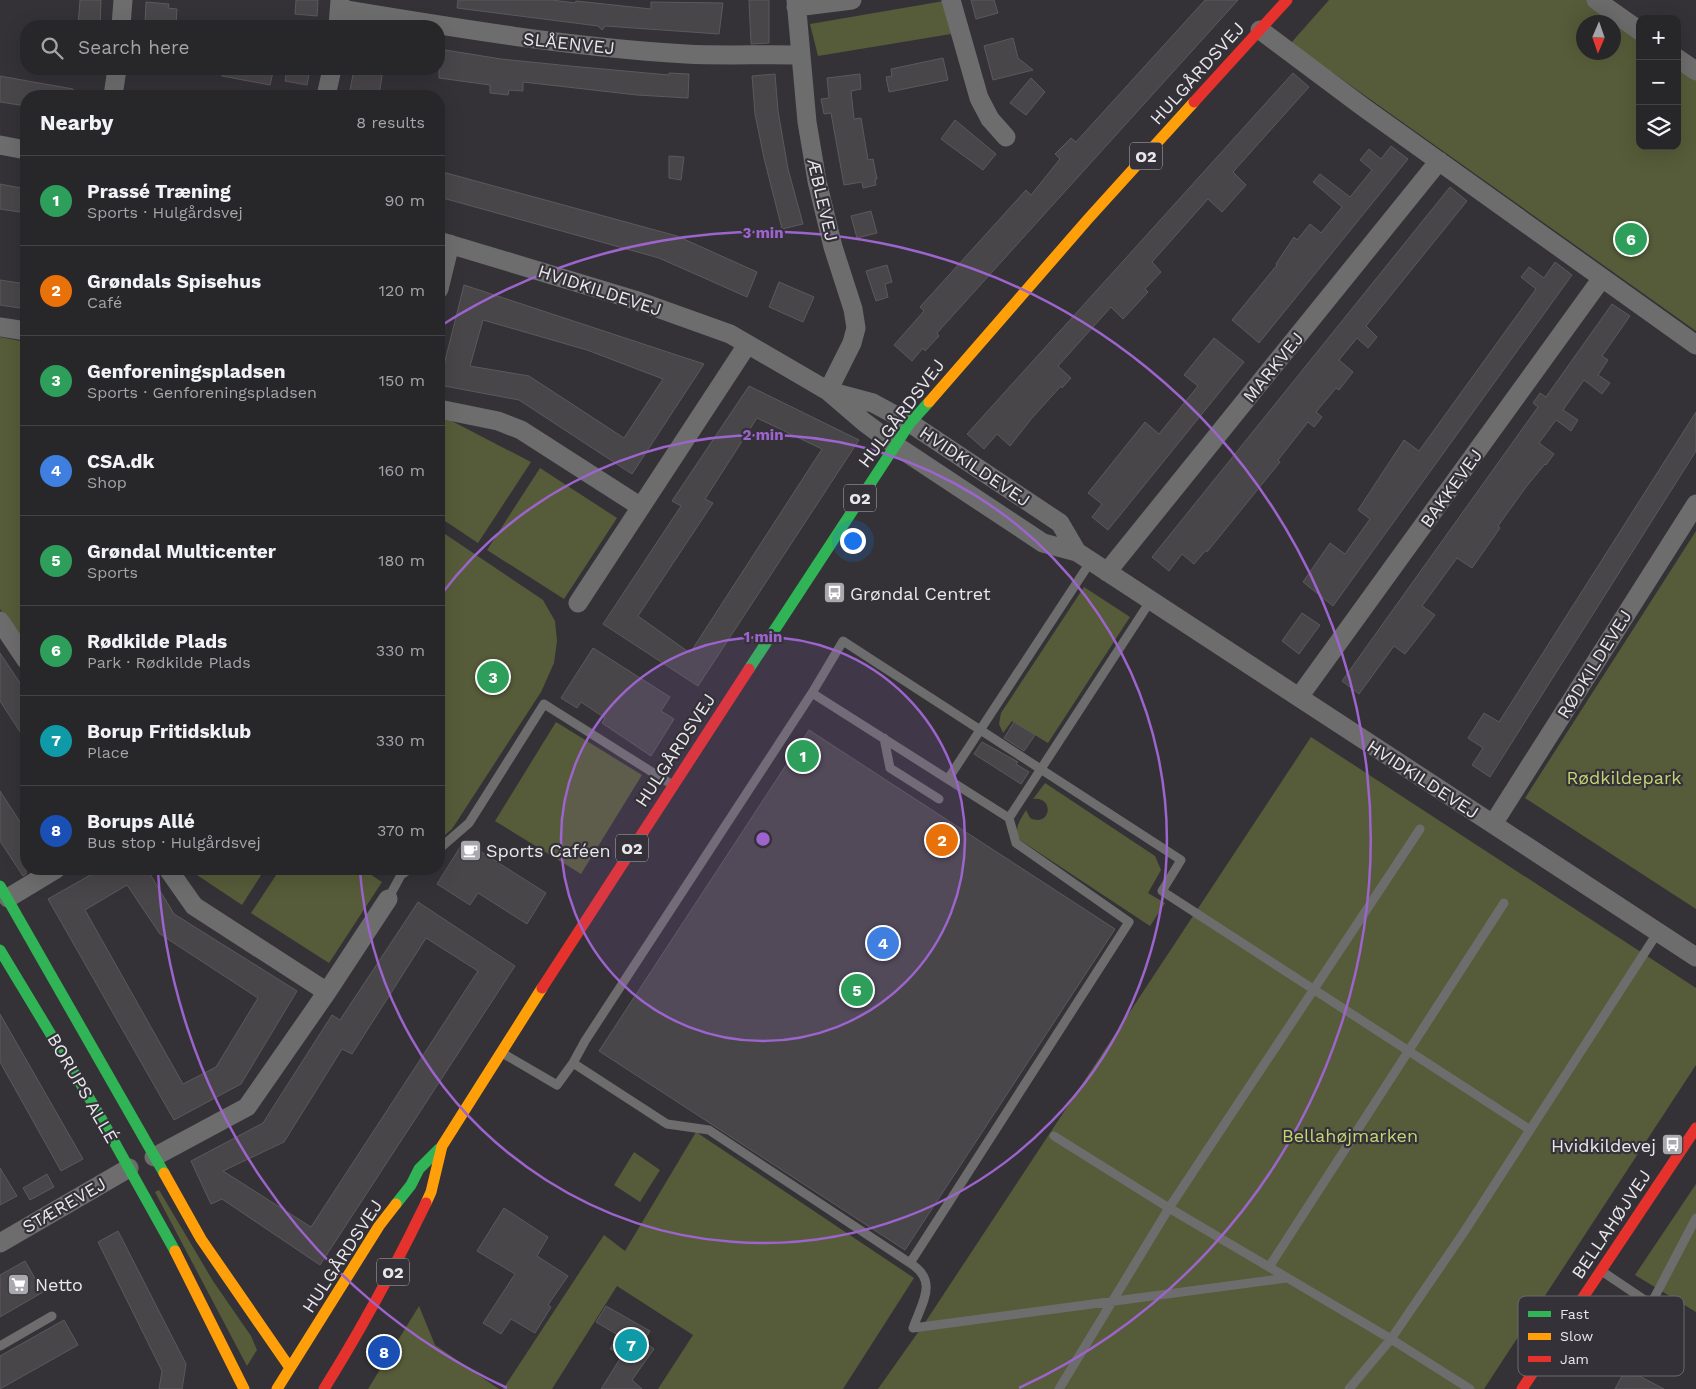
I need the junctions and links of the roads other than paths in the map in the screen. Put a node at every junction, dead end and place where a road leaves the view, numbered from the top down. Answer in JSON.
{"nodes":[{"id":1,"x":123,"y":0,"type":"edge"},
{"id":2,"x":852,"y":0,"type":"edge"},
{"id":3,"x":951,"y":0,"type":"edge"},
{"id":4,"x":1287,"y":0,"type":"edge"},
{"id":5,"x":1596,"y":0,"type":"edge"},
{"id":6,"x":796,"y":4,"type":"edge"},
{"id":7,"x":339,"y":12,"type":"edge"},
{"id":8,"x":121,"y":20,"type":"edge"},
{"id":9,"x":393,"y":20,"type":"edge"},
{"id":10,"x":445,"y":28,"type":"edge"},
{"id":11,"x":1636,"y":28,"type":"edge"},
{"id":12,"x":1260,"y":30,"type":"junction"},
{"id":13,"x":799,"y":55,"type":"junction"},
{"id":14,"x":1680,"y":60,"type":"edge"},
{"id":15,"x":1696,"y":71,"type":"edge"},
{"id":16,"x":116,"y":75,"type":"edge"},
{"id":17,"x":331,"y":75,"type":"edge"},
{"id":18,"x":114,"y":90,"type":"edge"},
{"id":19,"x":327,"y":90,"type":"edge"},
{"id":20,"x":1006,"y":137,"type":"dead end"},
{"id":21,"x":0,"y":145,"type":"edge"},
{"id":22,"x":20,"y":149,"type":"edge"},
{"id":23,"x":1439,"y":161,"type":"junction"},
{"id":24,"x":445,"y":242,"type":"edge"},
{"id":25,"x":1602,"y":278,"type":"junction"},
{"id":26,"x":0,"y":327,"type":"edge"},
{"id":27,"x":20,"y":331,"type":"edge"},
{"id":28,"x":747,"y":345,"type":"junction"},
{"id":29,"x":1696,"y":345,"type":"edge"},
{"id":30,"x":828,"y":391,"type":"junction"},
{"id":31,"x":445,"y":410,"type":"edge"},
{"id":32,"x":910,"y":423,"type":"junction"},
{"id":33,"x":895,"y":445,"type":"junction"},
{"id":34,"x":1696,"y":504,"type":"edge"},
{"id":35,"x":641,"y":507,"type":"junction"},
{"id":36,"x":1084,"y":557,"type":"junction"},
{"id":37,"x":1107,"y":572,"type":"junction"},
{"id":38,"x":1151,"y":600,"type":"junction"},
{"id":39,"x":578,"y":603,"type":"dead end"},
{"id":40,"x":0,"y":621,"type":"edge"},
{"id":41,"x":20,"y":651,"type":"edge"},
{"id":42,"x":812,"y":693,"type":"junction"},
{"id":43,"x":1300,"y":698,"type":"junction"},
{"id":44,"x":980,"y":730,"type":"junction"},
{"id":45,"x":884,"y":738,"type":"junction"},
{"id":46,"x":1041,"y":769,"type":"junction"},
{"id":47,"x":948,"y":780,"type":"junction"},
{"id":48,"x":673,"y":785,"type":"junction"},
{"id":49,"x":939,"y":799,"type":"dead end"},
{"id":50,"x":1009,"y":818,"type":"junction"},
{"id":51,"x":1494,"y":824,"type":"junction"},
{"id":52,"x":1420,"y":829,"type":"dead end"},
{"id":53,"x":445,"y":844,"type":"edge"},
{"id":54,"x":42,"y":875,"type":"edge"},
{"id":55,"x":172,"y":875,"type":"edge"},
{"id":56,"x":401,"y":875,"type":"edge"},
{"id":57,"x":4,"y":892,"type":"edge"},
{"id":58,"x":388,"y":899,"type":"joint"},
{"id":59,"x":1504,"y":903,"type":"dead end"},
{"id":60,"x":1658,"y":932,"type":"junction"},
{"id":61,"x":0,"y":950,"type":"edge"},
{"id":62,"x":1696,"y":957,"type":"edge"},
{"id":63,"x":1315,"y":988,"type":"junction"},
{"id":64,"x":328,"y":992,"type":"junction"},
{"id":65,"x":1409,"y":1050,"type":"junction"},
{"id":66,"x":500,"y":1052,"type":"junction"},
{"id":67,"x":573,"y":1063,"type":"junction"},
{"id":68,"x":1696,"y":1128,"type":"edge"},
{"id":69,"x":1529,"y":1129,"type":"junction"},
{"id":70,"x":1054,"y":1136,"type":"dead end"},
{"id":71,"x":442,"y":1146,"type":"junction"},
{"id":72,"x":154,"y":1156,"type":"junction"},
{"id":73,"x":129,"y":1168,"type":"junction"},
{"id":74,"x":411,"y":1185,"type":"junction"},
{"id":75,"x":1169,"y":1208,"type":"junction"},
{"id":76,"x":1696,"y":1218,"type":"edge"},
{"id":77,"x":395,"y":1225,"type":"dead end"},
{"id":78,"x":0,"y":1243,"type":"edge"},
{"id":79,"x":910,"y":1262,"type":"junction"},
{"id":80,"x":1269,"y":1267,"type":"junction"},
{"id":81,"x":1601,"y":1270,"type":"junction"},
{"id":82,"x":1287,"y":1278,"type":"junction"},
{"id":83,"x":1584,"y":1296,"type":"edge"},
{"id":84,"x":1639,"y":1296,"type":"edge"},
{"id":85,"x":1655,"y":1296,"type":"edge"},
{"id":86,"x":1114,"y":1301,"type":"junction"},
{"id":87,"x":52,"y":1316,"type":"dead end"},
{"id":88,"x":1392,"y":1339,"type":"junction"},
{"id":89,"x":0,"y":1346,"type":"edge"},
{"id":90,"x":290,"y":1368,"type":"junction"},
{"id":91,"x":1531,"y":1376,"type":"edge"},
{"id":92,"x":298,"y":1380,"type":"dead end"},
{"id":93,"x":244,"y":1389,"type":"edge"},
{"id":94,"x":277,"y":1389,"type":"edge"},
{"id":95,"x":283,"y":1389,"type":"edge"},
{"id":96,"x":324,"y":1389,"type":"edge"},
{"id":97,"x":1059,"y":1389,"type":"edge"},
{"id":98,"x":1350,"y":1389,"type":"edge"},
{"id":99,"x":1470,"y":1389,"type":"edge"},
{"id":100,"x":1522,"y":1389,"type":"edge"}],
"edges":[{"from":1,"to":8,"type":"street"},
{"from":2,"to":6,"type":"street"},
{"from":3,"to":20,"type":"street"},
{"from":4,"to":12,"type":"main road","name":"HULGÅRDSVEJ","number":"O2"},
{"from":5,"to":11,"type":"street"},
{"from":6,"to":13,"type":"street","name":"ÆBLEVEJ"},
{"from":7,"to":9,"type":"street","name":"SLÅENVEJ"},
{"from":10,"to":13,"type":"street","name":"SLÅENVEJ"},
{"from":12,"to":23,"type":"street"},
{"from":12,"to":32,"type":"main road","name":"HULGÅRDSVEJ","number":"O2"},
{"from":13,"to":30,"type":"street","name":"ÆBLEVEJ"},
{"from":14,"to":15,"type":"street"},
{"from":16,"to":18,"type":"street"},
{"from":17,"to":19,"type":"street"},
{"from":21,"to":22,"type":"street"},
{"from":23,"to":25,"type":"street"},
{"from":23,"to":37,"type":"street","name":"MARKVEJ"},
{"from":24,"to":28,"type":"street","name":"HVIDKILDEVEJ"},
{"from":25,"to":29,"type":"street"},
{"from":25,"to":43,"type":"street","name":"BAKKEVEJ"},
{"from":26,"to":27,"type":"street"},
{"from":28,"to":30,"type":"street","name":"HVIDKILDEVEJ"},
{"from":28,"to":35,"type":"street"},
{"from":30,"to":32,"type":"street","name":"HVIDKILDEVEJ"},
{"from":30,"to":33,"type":"street","name":"HVIDKILDEVEJ"},
{"from":31,"to":35,"type":"street"},
{"from":32,"to":33,"type":"main road","name":"HULGÅRDSVEJ","number":"O2"},
{"from":32,"to":36,"type":"street","name":"HVIDKILDEVEJ"},
{"from":33,"to":36,"type":"street","name":"HVIDKILDEVEJ"},
{"from":33,"to":48,"type":"main road","name":"HULGÅRDSVEJ","number":"O2"},
{"from":34,"to":51,"type":"street","name":"RØDKILDEVEJ"},
{"from":35,"to":39,"type":"street"},
{"from":36,"to":37,"type":"street","name":"HVIDKILDEVEJ"},
{"from":36,"to":44,"type":"lane"},
{"from":37,"to":38,"type":"street","name":"HVIDKILDEVEJ"},
{"from":38,"to":43,"type":"street","name":"HVIDKILDEVEJ"},
{"from":38,"to":46,"type":"lane"},
{"from":40,"to":41,"type":"street"},
{"from":42,"to":44,"type":"lane"},
{"from":42,"to":45,"type":"lane"},
{"from":42,"to":67,"type":"lane"},
{"from":43,"to":51,"type":"street","name":"HVIDKILDEVEJ"},
{"from":44,"to":46,"type":"lane"},
{"from":44,"to":47,"type":"lane"},
{"from":45,"to":47,"type":"lane"},
{"from":45,"to":49,"type":"lane"},
{"from":46,"to":50,"type":"lane"},
{"from":46,"to":63,"type":"lane"},
{"from":47,"to":50,"type":"lane"},
{"from":48,"to":53,"type":"lane"},
{"from":48,"to":66,"type":"main road","name":"HULGÅRDSVEJ","number":"O2"},
{"from":50,"to":79,"type":"lane"},
{"from":51,"to":60,"type":"street","name":"HVIDKILDEVEJ"},
{"from":52,"to":63,"type":"lane"},
{"from":54,"to":57,"type":"street","name":"BORUPS ALLÉ"},
{"from":55,"to":64,"type":"street"},
{"from":56,"to":58,"type":"lane"},
{"from":57,"to":72,"type":"main road","name":"BORUPS ALLÉ"},
{"from":58,"to":64,"type":"street"},
{"from":59,"to":65,"type":"lane"},
{"from":60,"to":62,"type":"street","name":"HVIDKILDEVEJ"},
{"from":60,"to":69,"type":"lane"},
{"from":61,"to":73,"type":"main road","name":"BORUPS ALLÉ"},
{"from":63,"to":65,"type":"lane"},
{"from":63,"to":75,"type":"lane"},
{"from":64,"to":72,"type":"street"},
{"from":65,"to":69,"type":"lane"},
{"from":65,"to":80,"type":"lane"},
{"from":66,"to":67,"type":"lane"},
{"from":66,"to":71,"type":"main road","name":"HULGÅRDSVEJ","number":"O2"},
{"from":67,"to":79,"type":"lane"},
{"from":68,"to":81,"type":"main road","name":"BELLAHØJVEJ"},
{"from":69,"to":88,"type":"lane"},
{"from":70,"to":75,"type":"lane"},
{"from":71,"to":74,"type":"main road","name":"HULGÅRDSVEJ","number":"O2"},
{"from":71,"to":96,"type":"main road","name":"HULGÅRDSVEJ","number":"O2"},
{"from":72,"to":90,"type":"main road","name":"BORUPS ALLÉ"},
{"from":73,"to":78,"type":"street","name":"STÆREVEJ"},
{"from":73,"to":93,"type":"main road","name":"BORUPS ALLÉ"},
{"from":74,"to":77,"type":"main road"},
{"from":74,"to":90,"type":"main road","name":"HULGÅRDSVEJ","number":"O2"},
{"from":75,"to":80,"type":"lane"},
{"from":75,"to":86,"type":"lane"},
{"from":76,"to":85,"type":"lane"},
{"from":79,"to":86,"type":"lane"},
{"from":80,"to":82,"type":"lane"},
{"from":81,"to":83,"type":"main road","name":"BELLAHØJVEJ"},
{"from":81,"to":84,"type":"lane"},
{"from":82,"to":86,"type":"lane"},
{"from":82,"to":88,"type":"lane"},
{"from":86,"to":97,"type":"lane"},
{"from":87,"to":89,"type":"lane"},
{"from":88,"to":98,"type":"lane"},
{"from":88,"to":99,"type":"lane"},
{"from":90,"to":92,"type":"main road","name":"BORUPS ALLÉ"},
{"from":90,"to":94,"type":"main road","name":"HULGÅRDSVEJ","number":"O2"},
{"from":90,"to":95,"type":"main road"},
{"from":91,"to":100,"type":"main road","name":"BELLAHØJVEJ"}]}
